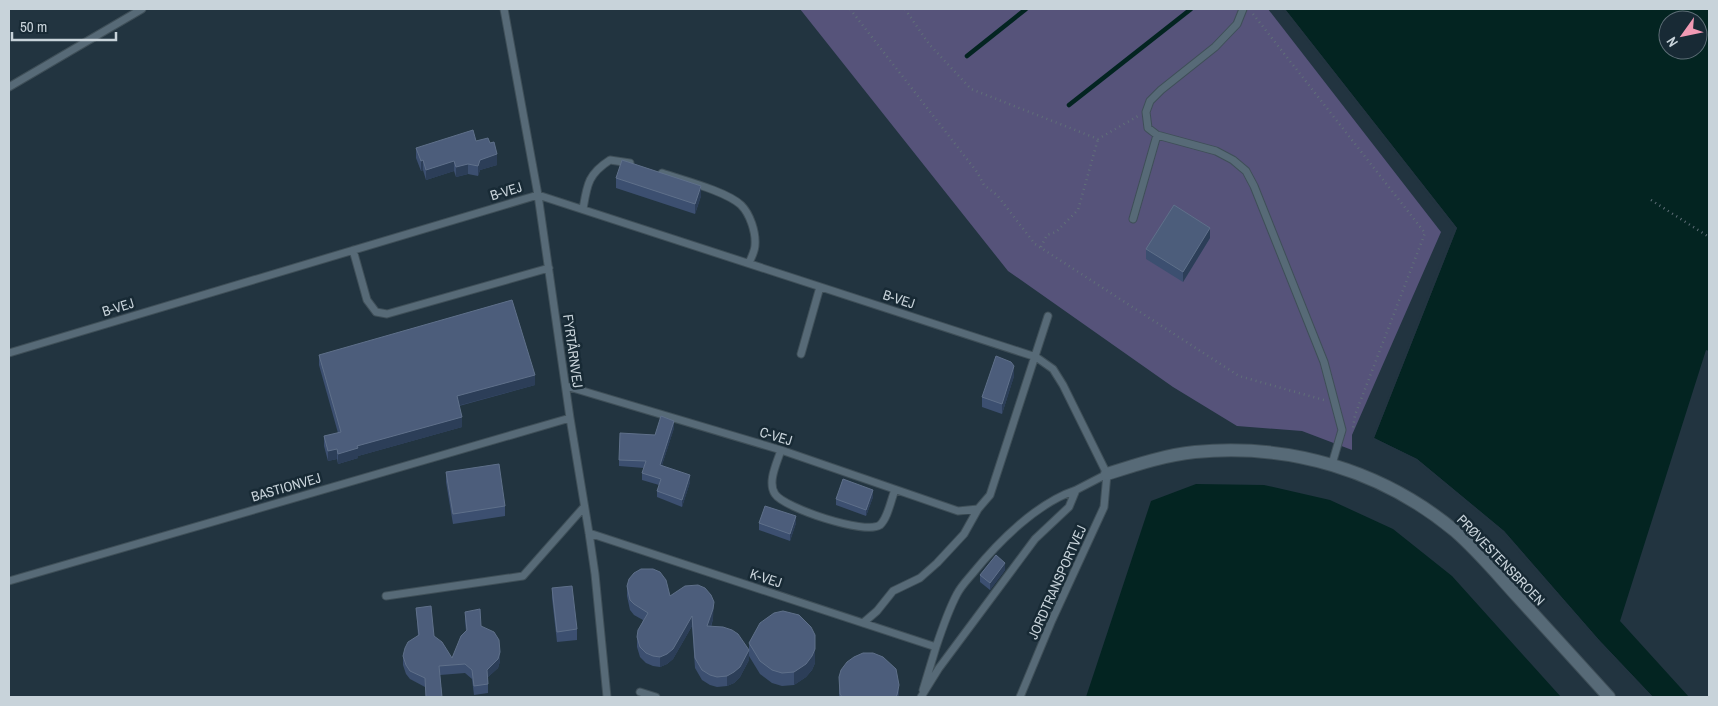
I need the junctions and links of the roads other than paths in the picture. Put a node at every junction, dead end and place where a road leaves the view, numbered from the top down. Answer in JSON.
{"nodes":[{"id":1,"x":142,"y":9,"type":"edge"},
{"id":2,"x":504,"y":9,"type":"edge"},
{"id":3,"x":1243,"y":9,"type":"edge"},
{"id":4,"x":9,"y":87,"type":"edge"},
{"id":5,"x":1157,"y":135,"type":"junction"},
{"id":6,"x":641,"y":167,"type":"edge"},
{"id":7,"x":658,"y":172,"type":"edge"},
{"id":8,"x":538,"y":195,"type":"junction"},
{"id":9,"x":583,"y":209,"type":"junction"},
{"id":10,"x":1133,"y":219,"type":"dead end"},
{"id":11,"x":353,"y":250,"type":"junction"},
{"id":12,"x":749,"y":263,"type":"junction"},
{"id":13,"x":549,"y":268,"type":"junction"},
{"id":14,"x":820,"y":287,"type":"junction"},
{"id":15,"x":1048,"y":316,"type":"dead end"},
{"id":16,"x":9,"y":353,"type":"edge"},
{"id":17,"x":801,"y":354,"type":"dead end"},
{"id":18,"x":1036,"y":357,"type":"junction"},
{"id":19,"x":566,"y":386,"type":"junction"},
{"id":20,"x":570,"y":418,"type":"junction"},
{"id":21,"x":781,"y":450,"type":"junction"},
{"id":22,"x":1332,"y":464,"type":"junction"},
{"id":23,"x":1107,"y":474,"type":"junction"},
{"id":24,"x":895,"y":490,"type":"junction"},
{"id":25,"x":1076,"y":490,"type":"junction"},
{"id":26,"x":584,"y":508,"type":"junction"},
{"id":27,"x":978,"y":509,"type":"junction"},
{"id":28,"x":589,"y":533,"type":"junction"},
{"id":29,"x":9,"y":581,"type":"edge"},
{"id":30,"x":386,"y":596,"type":"dead end"},
{"id":31,"x":863,"y":623,"type":"junction"},
{"id":32,"x":936,"y":647,"type":"junction"},
{"id":33,"x":640,"y":692,"type":"dead end"},
{"id":34,"x":607,"y":697,"type":"edge"},
{"id":35,"x":656,"y":697,"type":"edge"},
{"id":36,"x":921,"y":697,"type":"edge"},
{"id":37,"x":1020,"y":697,"type":"edge"},
{"id":38,"x":1609,"y":697,"type":"edge"}],
"edges":[{"from":1,"to":4,"type":"lane"},
{"from":2,"to":8,"type":"lane","name":"FYRTÅRNVEJ"},
{"from":3,"to":5,"type":"lane"},
{"from":5,"to":10,"type":"lane"},
{"from":5,"to":22,"type":"lane"},
{"from":6,"to":9,"type":"lane"},
{"from":7,"to":12,"type":"lane"},
{"from":8,"to":9,"type":"lane","name":"B-VEJ"},
{"from":8,"to":11,"type":"lane","name":"B-VEJ"},
{"from":8,"to":13,"type":"lane","name":"FYRTÅRNVEJ"},
{"from":9,"to":12,"type":"lane","name":"B-VEJ"},
{"from":11,"to":13,"type":"lane"},
{"from":11,"to":16,"type":"lane","name":"B-VEJ"},
{"from":12,"to":14,"type":"lane","name":"B-VEJ"},
{"from":13,"to":19,"type":"lane","name":"FYRTÅRNVEJ"},
{"from":14,"to":17,"type":"lane"},
{"from":14,"to":18,"type":"lane","name":"B-VEJ"},
{"from":15,"to":18,"type":"lane"},
{"from":18,"to":23,"type":"lane"},
{"from":18,"to":27,"type":"lane"},
{"from":19,"to":20,"type":"lane","name":"FYRTÅRNVEJ"},
{"from":19,"to":21,"type":"lane","name":"C-VEJ"},
{"from":20,"to":26,"type":"lane","name":"FYRTÅRNVEJ"},
{"from":20,"to":29,"type":"lane","name":"BASTIONVEJ"},
{"from":21,"to":24,"type":"lane","name":"C-VEJ"},
{"from":21,"to":24,"type":"lane"},
{"from":22,"to":23,"type":"street","name":"PRØVESTENSBROEN"},
{"from":22,"to":38,"type":"street","name":"PRØVESTENSBROEN"},
{"from":23,"to":25,"type":"lane"},
{"from":23,"to":37,"type":"lane","name":"JORDTRANSPORTVEJ"},
{"from":24,"to":27,"type":"lane","name":"C-VEJ"},
{"from":25,"to":32,"type":"lane"},
{"from":25,"to":36,"type":"lane"},
{"from":26,"to":28,"type":"lane","name":"FYRTÅRNVEJ"},
{"from":26,"to":30,"type":"lane"},
{"from":27,"to":31,"type":"lane"},
{"from":28,"to":31,"type":"lane","name":"K-VEJ"},
{"from":28,"to":34,"type":"lane","name":"FYRTÅRNVEJ"},
{"from":31,"to":32,"type":"lane","name":"K-VEJ"},
{"from":32,"to":36,"type":"lane"},
{"from":33,"to":35,"type":"lane"}]}
